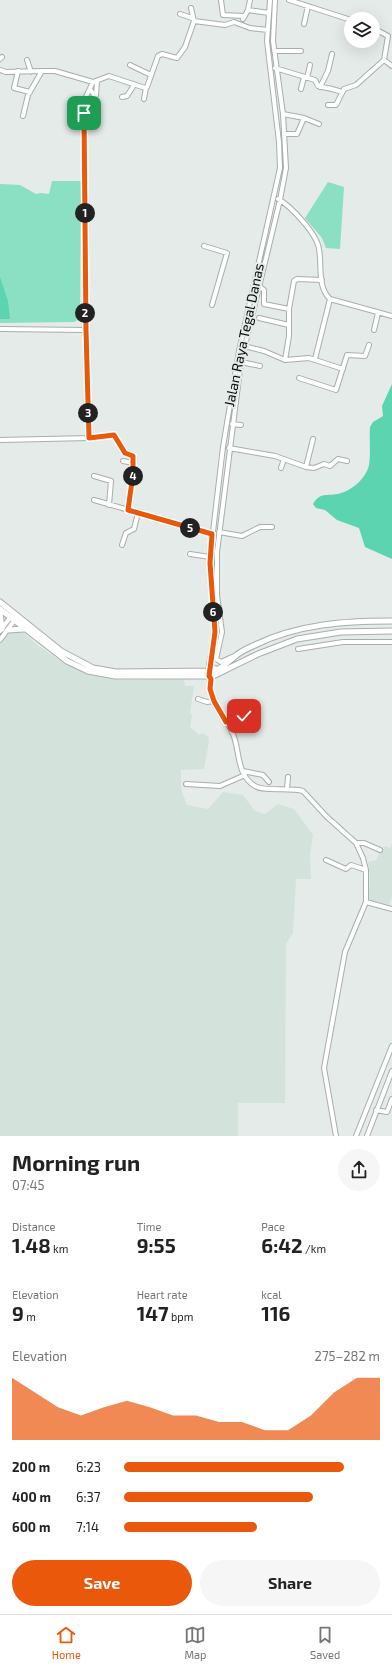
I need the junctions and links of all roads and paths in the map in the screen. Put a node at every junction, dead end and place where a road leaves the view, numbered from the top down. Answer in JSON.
{"nodes":[{"id":1,"x":221,"y":0,"type":"edge"},
{"id":2,"x":250,"y":0,"type":"edge"},
{"id":3,"x":270,"y":0,"type":"edge"},
{"id":4,"x":275,"y":0,"type":"edge"},
{"id":5,"x":289,"y":0,"type":"edge"},
{"id":6,"x":308,"y":6,"type":"junction"},
{"id":7,"x":191,"y":8,"type":"dead end"},
{"id":8,"x":248,"y":10,"type":"junction"},
{"id":9,"x":269,"y":13,"type":"junction"},
{"id":10,"x":180,"y":14,"type":"dead end"},
{"id":11,"x":244,"y":16,"type":"junction"},
{"id":12,"x":344,"y":18,"type":"edge"},
{"id":13,"x":193,"y":19,"type":"junction"},
{"id":14,"x":242,"y":23,"type":"junction"},
{"id":15,"x":304,"y":24,"type":"dead end"},
{"id":16,"x":268,"y":30,"type":"junction"},
{"id":17,"x":380,"y":31,"type":"edge"},
{"id":18,"x":301,"y":50,"type":"dead end"},
{"id":19,"x":274,"y":51,"type":"junction"},
{"id":20,"x":332,"y":54,"type":"dead end"},
{"id":21,"x":27,"y":60,"type":"dead end"},
{"id":22,"x":384,"y":60,"type":"junction"},
{"id":23,"x":130,"y":65,"type":"dead end"},
{"id":24,"x":310,"y":65,"type":"dead end"},
{"id":25,"x":392,"y":66,"type":"edge"},
{"id":26,"x":276,"y":68,"type":"junction"},
{"id":27,"x":0,"y":70,"type":"edge"},
{"id":28,"x":18,"y":71,"type":"junction"},
{"id":29,"x":31,"y":72,"type":"junction"},
{"id":30,"x":42,"y":72,"type":"junction"},
{"id":31,"x":151,"y":75,"type":"junction"},
{"id":32,"x":306,"y":78,"type":"junction"},
{"id":33,"x":95,"y":82,"type":"junction"},
{"id":34,"x":134,"y":85,"type":"junction"},
{"id":35,"x":320,"y":87,"type":"junction"},
{"id":36,"x":146,"y":88,"type":"junction"},
{"id":37,"x":90,"y":89,"type":"junction"},
{"id":38,"x":301,"y":89,"type":"dead end"},
{"id":39,"x":30,"y":92,"type":"junction"},
{"id":40,"x":342,"y":92,"type":"junction"},
{"id":41,"x":122,"y":97,"type":"dead end"},
{"id":42,"x":144,"y":99,"type":"dead end"},
{"id":43,"x":328,"y":105,"type":"dead end"},
{"id":44,"x":283,"y":114,"type":"junction"},
{"id":45,"x":23,"y":116,"type":"dead end"},
{"id":46,"x":304,"y":118,"type":"junction"},
{"id":47,"x":319,"y":124,"type":"dead end"},
{"id":48,"x":284,"y":134,"type":"junction"},
{"id":49,"x":274,"y":198,"type":"junction"},
{"id":50,"x":280,"y":200,"type":"junction"},
{"id":51,"x":204,"y":246,"type":"dead end"},
{"id":52,"x":322,"y":280,"type":"junction"},
{"id":53,"x":259,"y":286,"type":"junction"},
{"id":54,"x":330,"y":299,"type":"junction"},
{"id":55,"x":212,"y":305,"type":"dead end"},
{"id":56,"x":289,"y":309,"type":"junction"},
{"id":57,"x":378,"y":313,"type":"junction"},
{"id":58,"x":392,"y":316,"type":"edge"},
{"id":59,"x":259,"y":318,"type":"dead end"},
{"id":60,"x":289,"y":325,"type":"junction"},
{"id":61,"x":0,"y":329,"type":"edge"},
{"id":62,"x":86,"y":330,"type":"junction"},
{"id":63,"x":374,"y":330,"type":"dead end"},
{"id":64,"x":369,"y":345,"type":"dead end"},
{"id":65,"x":242,"y":349,"type":"junction"},
{"id":66,"x":315,"y":359,"type":"junction"},
{"id":67,"x":285,"y":360,"type":"junction"},
{"id":68,"x":241,"y":362,"type":"junction"},
{"id":69,"x":260,"y":366,"type":"dead end"},
{"id":70,"x":343,"y":370,"type":"junction"},
{"id":71,"x":299,"y":378,"type":"dead end"},
{"id":72,"x":232,"y":424,"type":"junction"},
{"id":73,"x":241,"y":425,"type":"dead end"},
{"id":74,"x":89,"y":438,"type":"junction"},
{"id":75,"x":0,"y":440,"type":"edge"},
{"id":76,"x":312,"y":440,"type":"dead end"},
{"id":77,"x":229,"y":448,"type":"junction"},
{"id":78,"x":284,"y":459,"type":"junction"},
{"id":79,"x":123,"y":461,"type":"dead end"},
{"id":80,"x":347,"y":461,"type":"dead end"},
{"id":81,"x":134,"y":463,"type":"junction"},
{"id":82,"x":306,"y":467,"type":"junction"},
{"id":83,"x":281,"y":468,"type":"dead end"},
{"id":84,"x":94,"y":476,"type":"dead end"},
{"id":85,"x":218,"y":482,"type":"junction"},
{"id":86,"x":224,"y":482,"type":"junction"},
{"id":87,"x":94,"y":500,"type":"dead end"},
{"id":88,"x":109,"y":505,"type":"junction"},
{"id":89,"x":128,"y":510,"type":"junction"},
{"id":90,"x":138,"y":513,"type":"junction"},
{"id":91,"x":272,"y":527,"type":"dead end"},
{"id":92,"x":219,"y":532,"type":"junction"},
{"id":93,"x":212,"y":534,"type":"junction"},
{"id":94,"x":122,"y":545,"type":"dead end"},
{"id":95,"x":211,"y":546,"type":"junction"},
{"id":96,"x":217,"y":547,"type":"junction"},
{"id":97,"x":190,"y":554,"type":"dead end"},
{"id":98,"x":210,"y":557,"type":"junction"},
{"id":99,"x":0,"y":602,"type":"edge"},
{"id":100,"x":0,"y":611,"type":"edge"},
{"id":101,"x":16,"y":614,"type":"junction"},
{"id":102,"x":12,"y":620,"type":"junction"},
{"id":103,"x":392,"y":621,"type":"edge"},
{"id":104,"x":24,"y":629,"type":"junction"},
{"id":105,"x":1,"y":630,"type":"edge"},
{"id":106,"x":8,"y":630,"type":"junction"},
{"id":107,"x":371,"y":630,"type":"junction"},
{"id":108,"x":392,"y":631,"type":"edge"},
{"id":109,"x":328,"y":633,"type":"junction"},
{"id":110,"x":0,"y":640,"type":"edge"},
{"id":111,"x":371,"y":641,"type":"junction"},
{"id":112,"x":392,"y":642,"type":"edge"},
{"id":113,"x":329,"y":643,"type":"junction"},
{"id":114,"x":298,"y":649,"type":"dead end"},
{"id":115,"x":234,"y":656,"type":"junction"},
{"id":116,"x":216,"y":659,"type":"junction"},
{"id":117,"x":236,"y":664,"type":"junction"},
{"id":118,"x":212,"y":672,"type":"junction"},
{"id":119,"x":198,"y":699,"type":"dead end"},
{"id":120,"x":214,"y":701,"type":"junction"},
{"id":121,"x":244,"y":716,"type":"dead end"},
{"id":122,"x":226,"y":722,"type":"junction"},
{"id":123,"x":244,"y":773,"type":"junction"},
{"id":124,"x":288,"y":777,"type":"dead end"},
{"id":125,"x":269,"y":782,"type":"dead end"},
{"id":126,"x":186,"y":784,"type":"dead end"},
{"id":127,"x":287,"y":789,"type":"junction"},
{"id":128,"x":356,"y":843,"type":"junction"},
{"id":129,"x":380,"y":850,"type":"dead end"},
{"id":130,"x":326,"y":860,"type":"dead end"},
{"id":131,"x":366,"y":870,"type":"junction"},
{"id":132,"x":366,"y":902,"type":"junction"},
{"id":133,"x":392,"y":908,"type":"edge"},
{"id":134,"x":392,"y":1046,"type":"edge"},
{"id":135,"x":392,"y":1072,"type":"edge"},
{"id":136,"x":377,"y":1082,"type":"junction"},
{"id":137,"x":385,"y":1086,"type":"junction"},
{"id":138,"x":392,"y":1099,"type":"edge"},
{"id":139,"x":376,"y":1110,"type":"junction"},
{"id":140,"x":336,"y":1136,"type":"edge"},
{"id":141,"x":356,"y":1136,"type":"edge"},
{"id":142,"x":367,"y":1136,"type":"edge"}],
"edges":[{"from":1,"to":11,"type":"street"},
{"from":2,"to":8,"type":"street"},
{"from":3,"to":9,"type":"street","name":"Jalan Raya Tegal Danas"},
{"from":4,"to":19,"type":"street","name":"Jalan Raya Tegal Danas"},
{"from":5,"to":6,"type":"street"},
{"from":6,"to":12,"type":"street"},
{"from":6,"to":15,"type":"street"},
{"from":7,"to":13,"type":"street"},
{"from":8,"to":9,"type":"street"},
{"from":8,"to":11,"type":"street"},
{"from":9,"to":16,"type":"street","name":"Jalan Raya Tegal Danas"},
{"from":10,"to":13,"type":"street"},
{"from":11,"to":14,"type":"street"},
{"from":13,"to":14,"type":"street"},
{"from":13,"to":31,"type":"street"},
{"from":14,"to":16,"type":"street"},
{"from":16,"to":49,"type":"street","name":"Jalan Raya Tegal Danas"},
{"from":17,"to":22,"type":"street"},
{"from":18,"to":19,"type":"street"},
{"from":19,"to":26,"type":"street","name":"Jalan Raya Tegal Danas"},
{"from":20,"to":35,"type":"street"},
{"from":21,"to":29,"type":"street"},
{"from":22,"to":25,"type":"street"},
{"from":22,"to":40,"type":"street"},
{"from":23,"to":31,"type":"street"},
{"from":24,"to":32,"type":"street"},
{"from":26,"to":32,"type":"street"},
{"from":26,"to":44,"type":"street","name":"Jalan Raya Tegal Danas"},
{"from":27,"to":28,"type":"street"},
{"from":28,"to":29,"type":"street"},
{"from":28,"to":39,"type":"street"},
{"from":29,"to":30,"type":"street"},
{"from":30,"to":33,"type":"street"},
{"from":30,"to":39,"type":"street"},
{"from":31,"to":36,"type":"street"},
{"from":32,"to":35,"type":"street"},
{"from":32,"to":38,"type":"street"},
{"from":33,"to":34,"type":"street"},
{"from":33,"to":37,"type":"street"},
{"from":33,"to":37,"type":"street"},
{"from":34,"to":36,"type":"street"},
{"from":34,"to":41,"type":"street"},
{"from":35,"to":40,"type":"street"},
{"from":36,"to":42,"type":"street"},
{"from":37,"to":62,"type":"street"},
{"from":39,"to":45,"type":"street"},
{"from":40,"to":43,"type":"street"},
{"from":44,"to":46,"type":"street"},
{"from":44,"to":48,"type":"street","name":"Jalan Raya Tegal Danas"},
{"from":46,"to":47,"type":"street"},
{"from":46,"to":48,"type":"street"},
{"from":48,"to":50,"type":"street","name":"Jalan Raya Tegal Danas"},
{"from":49,"to":50,"type":"street"},
{"from":49,"to":65,"type":"street","name":"Jalan Raya Tegal Danas"},
{"from":50,"to":52,"type":"street"},
{"from":50,"to":53,"type":"street","name":"Jalan Raya Tegal Danas"},
{"from":51,"to":55,"type":"street"},
{"from":52,"to":54,"type":"street"},
{"from":52,"to":56,"type":"street"},
{"from":53,"to":56,"type":"street"},
{"from":53,"to":65,"type":"street","name":"Jalan Raya Tegal Danas"},
{"from":54,"to":57,"type":"street"},
{"from":54,"to":66,"type":"street"},
{"from":56,"to":60,"type":"street"},
{"from":57,"to":58,"type":"street"},
{"from":57,"to":63,"type":"street"},
{"from":59,"to":60,"type":"street"},
{"from":60,"to":67,"type":"street"},
{"from":61,"to":62,"type":"street"},
{"from":62,"to":74,"type":"street"},
{"from":64,"to":70,"type":"street"},
{"from":65,"to":67,"type":"street"},
{"from":65,"to":68,"type":"street","name":"Jalan Raya Tegal Danas"},
{"from":65,"to":85,"type":"street","name":"Jalan Raya Tegal Danas"},
{"from":66,"to":67,"type":"street"},
{"from":66,"to":70,"type":"street"},
{"from":68,"to":69,"type":"street"},
{"from":68,"to":72,"type":"street","name":"Jalan Raya Tegal Danas"},
{"from":70,"to":71,"type":"street"},
{"from":72,"to":73,"type":"street"},
{"from":72,"to":77,"type":"street","name":"Jalan Raya Tegal Danas"},
{"from":74,"to":75,"type":"street"},
{"from":74,"to":81,"type":"street"},
{"from":76,"to":82,"type":"street"},
{"from":77,"to":78,"type":"street"},
{"from":77,"to":86,"type":"street","name":"Jalan Raya Tegal Danas"},
{"from":78,"to":82,"type":"street"},
{"from":78,"to":83,"type":"street"},
{"from":79,"to":81,"type":"street"},
{"from":80,"to":82,"type":"street"},
{"from":81,"to":89,"type":"street"},
{"from":84,"to":88,"type":"street"},
{"from":85,"to":86,"type":"street"},
{"from":85,"to":93,"type":"street","name":"Jalan Raya Tegal Danas"},
{"from":86,"to":92,"type":"street","name":"Jalan Raya Tegal Danas"},
{"from":87,"to":88,"type":"street"},
{"from":88,"to":89,"type":"street"},
{"from":89,"to":90,"type":"street"},
{"from":90,"to":93,"type":"street"},
{"from":90,"to":94,"type":"street"},
{"from":91,"to":92,"type":"street"},
{"from":92,"to":96,"type":"street","name":"Jalan Raya Tegal Danas"},
{"from":93,"to":95,"type":"street","name":"Jalan Raya Tegal Danas"},
{"from":95,"to":96,"type":"street"},
{"from":95,"to":98,"type":"street","name":"Jalan Raya Tegal Danas"},
{"from":96,"to":116,"type":"street","name":"Jalan Raya Tegal Danas"},
{"from":97,"to":98,"type":"street"},
{"from":98,"to":118,"type":"street","name":"Jalan Raya Tegal Danas"},
{"from":99,"to":101,"type":"main road"},
{"from":100,"to":102,"type":"main road"},
{"from":100,"to":105,"type":"main road"},
{"from":101,"to":102,"type":"street"},
{"from":101,"to":118,"type":"main road"},
{"from":102,"to":104,"type":"main road"},
{"from":102,"to":105,"type":"street"},
{"from":102,"to":106,"type":"street"},
{"from":103,"to":115,"type":"main road"},
{"from":104,"to":106,"type":"main road"},
{"from":104,"to":118,"type":"main road"},
{"from":106,"to":110,"type":"street"},
{"from":107,"to":108,"type":"main road"},
{"from":107,"to":109,"type":"main road"},
{"from":107,"to":111,"type":"street"},
{"from":109,"to":113,"type":"street"},
{"from":109,"to":117,"type":"main road"},
{"from":111,"to":112,"type":"street"},
{"from":111,"to":113,"type":"street"},
{"from":113,"to":114,"type":"street"},
{"from":115,"to":116,"type":"street"},
{"from":115,"to":117,"type":"main road"},
{"from":115,"to":118,"type":"main road"},
{"from":116,"to":118,"type":"street","name":"Jalan Raya Tegal Danas"},
{"from":117,"to":118,"type":"main road"},
{"from":118,"to":120,"type":"street"},
{"from":119,"to":120,"type":"street"},
{"from":120,"to":122,"type":"street"},
{"from":121,"to":122,"type":"street"},
{"from":122,"to":123,"type":"street"},
{"from":123,"to":125,"type":"street"},
{"from":123,"to":126,"type":"street"},
{"from":123,"to":127,"type":"street"},
{"from":124,"to":127,"type":"street"},
{"from":127,"to":128,"type":"street"},
{"from":128,"to":129,"type":"street"},
{"from":128,"to":131,"type":"street"},
{"from":130,"to":131,"type":"street"},
{"from":131,"to":132,"type":"street"},
{"from":132,"to":133,"type":"street"},
{"from":132,"to":140,"type":"street"},
{"from":134,"to":136,"type":"street"},
{"from":135,"to":137,"type":"street"},
{"from":136,"to":137,"type":"street"},
{"from":136,"to":141,"type":"street"},
{"from":137,"to":139,"type":"street"},
{"from":138,"to":139,"type":"street"},
{"from":139,"to":142,"type":"street"}]}
